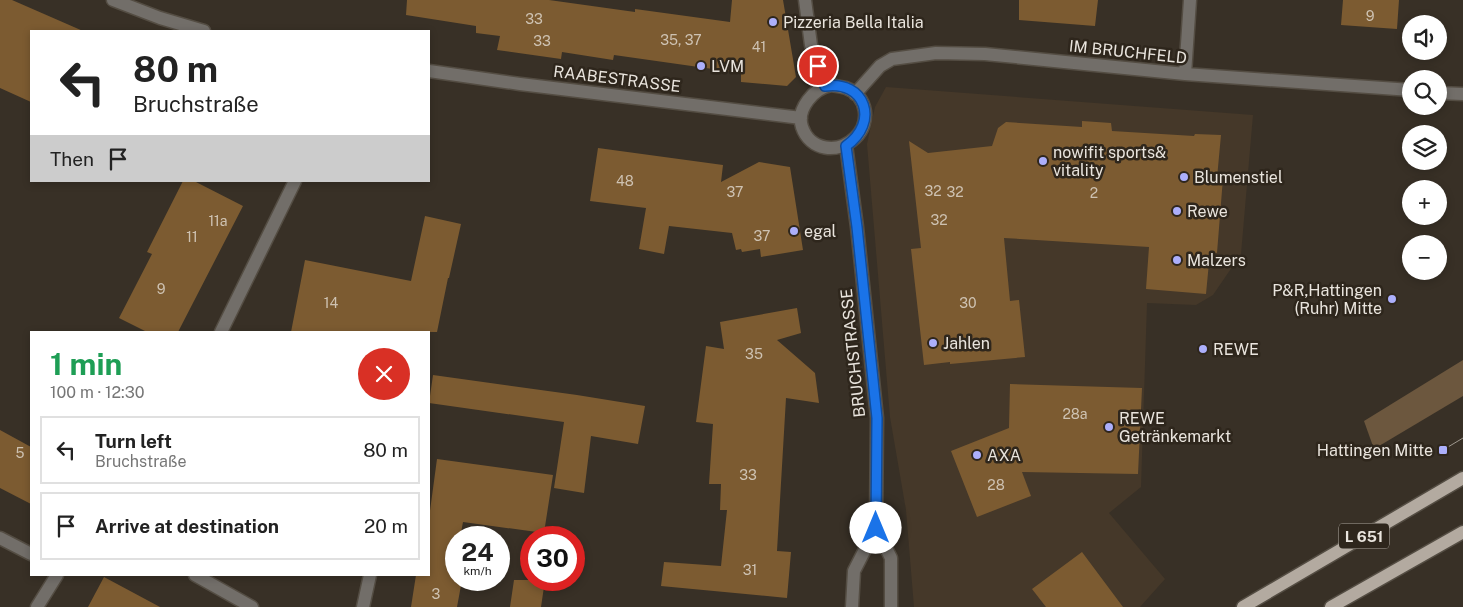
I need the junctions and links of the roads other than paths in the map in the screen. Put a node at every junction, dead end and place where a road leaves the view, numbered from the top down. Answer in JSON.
{"nodes":[{"id":1,"x":113,"y":0,"type":"edge"},
{"id":2,"x":805,"y":0,"type":"edge"},
{"id":3,"x":1190,"y":0,"type":"edge"},
{"id":4,"x":201,"y":30,"type":"edge"},
{"id":5,"x":430,"y":71,"type":"edge"},
{"id":6,"x":1185,"y":74,"type":"junction"},
{"id":7,"x":825,"y":86,"type":"junction"},
{"id":8,"x":1402,"y":89,"type":"edge"},
{"id":9,"x":1447,"y":93,"type":"edge"},
{"id":10,"x":855,"y":94,"type":"junction"},
{"id":11,"x":1463,"y":94,"type":"edge"},
{"id":12,"x":801,"y":118,"type":"junction"},
{"id":13,"x":846,"y":146,"type":"junction"},
{"id":14,"x":295,"y":182,"type":"edge"},
{"id":15,"x":221,"y":331,"type":"edge"},
{"id":16,"x":1463,"y":478,"type":"edge"},
{"id":17,"x":876,"y":528,"type":"junction"},
{"id":18,"x":1463,"y":532,"type":"edge"},
{"id":19,"x":0,"y":538,"type":"edge"},
{"id":20,"x":30,"y":553,"type":"edge"},
{"id":21,"x":56,"y":576,"type":"edge"},
{"id":22,"x":197,"y":576,"type":"edge"},
{"id":23,"x":370,"y":576,"type":"edge"},
{"id":24,"x":37,"y":607,"type":"edge"},
{"id":25,"x":252,"y":607,"type":"edge"},
{"id":26,"x":363,"y":607,"type":"edge"},
{"id":27,"x":852,"y":607,"type":"edge"},
{"id":28,"x":890,"y":607,"type":"edge"},
{"id":29,"x":1243,"y":607,"type":"edge"},
{"id":30,"x":1331,"y":607,"type":"edge"}],
"edges":[{"from":1,"to":4,"type":"street"},
{"from":2,"to":7,"type":"street"},
{"from":3,"to":6,"type":"street"},
{"from":5,"to":12,"type":"street","name":"RAABESTRASSE"},
{"from":6,"to":8,"type":"street","name":"IM BRUCHFELD"},
{"from":6,"to":10,"type":"street","name":"IM BRUCHFELD"},
{"from":7,"to":10,"type":"street"},
{"from":7,"to":12,"type":"street"},
{"from":9,"to":11,"type":"street"},
{"from":10,"to":13,"type":"street"},
{"from":12,"to":13,"type":"street"},
{"from":13,"to":17,"type":"street","name":"BRUCHSTRASSE"},
{"from":14,"to":15,"type":"street"},
{"from":16,"to":29,"type":"main road","number":"L 651"},
{"from":17,"to":27,"type":"street","name":"BRUCHSTRASSE"},
{"from":17,"to":28,"type":"street","name":"BRUCHSTRASSE"},
{"from":18,"to":30,"type":"main road","number":"L 651"},
{"from":19,"to":20,"type":"street"},
{"from":21,"to":24,"type":"street"},
{"from":22,"to":25,"type":"street"},
{"from":23,"to":26,"type":"street"}]}
